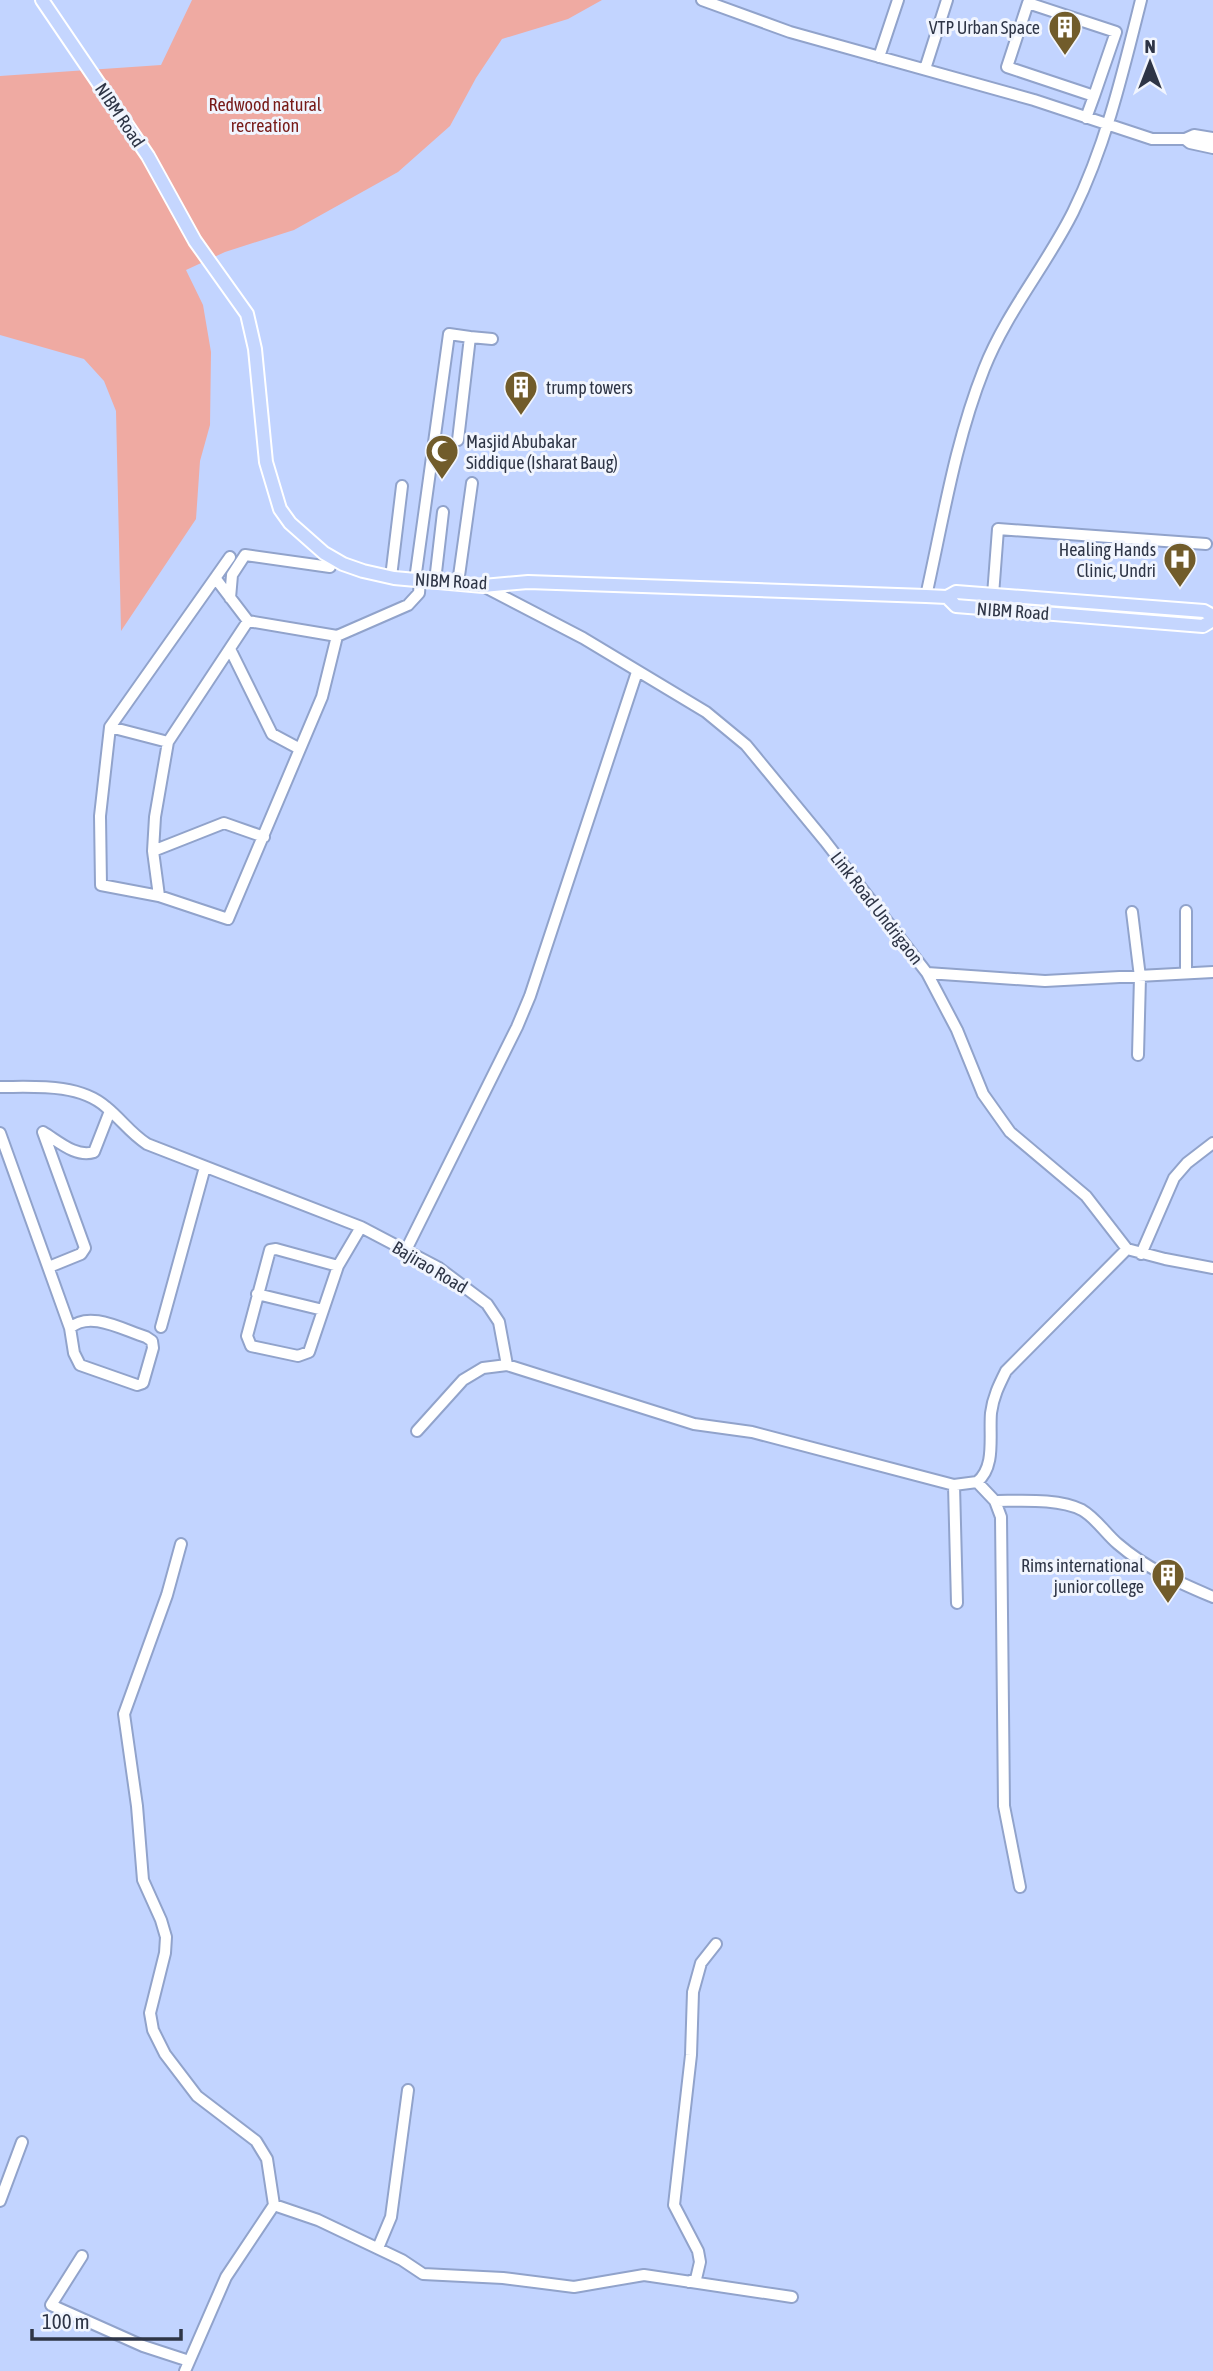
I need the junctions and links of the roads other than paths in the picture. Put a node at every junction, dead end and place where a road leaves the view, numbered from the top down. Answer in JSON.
{"nodes":[{"id":1,"x":42,"y":0,"type":"edge"},
{"id":2,"x":702,"y":0,"type":"edge"},
{"id":3,"x":898,"y":0,"type":"edge"},
{"id":4,"x":947,"y":0,"type":"edge"},
{"id":5,"x":1141,"y":0,"type":"edge"},
{"id":6,"x":879,"y":57,"type":"junction"},
{"id":7,"x":925,"y":69,"type":"junction"},
{"id":8,"x":1094,"y":96,"type":"junction"},
{"id":9,"x":1086,"y":118,"type":"junction"},
{"id":10,"x":1109,"y":125,"type":"junction"},
{"id":11,"x":1211,"y":143,"type":"edge"},
{"id":12,"x":470,"y":337,"type":"junction"},
{"id":13,"x":492,"y":339,"type":"dead end"},
{"id":14,"x":458,"y":440,"type":"dead end"},
{"id":15,"x":472,"y":483,"type":"dead end"},
{"id":16,"x":402,"y":486,"type":"dead end"},
{"id":17,"x":443,"y":512,"type":"dead end"},
{"id":18,"x":1206,"y":544,"type":"dead end"},
{"id":19,"x":230,"y":557,"type":"dead end"},
{"id":20,"x":330,"y":567,"type":"dead end"},
{"id":21,"x":391,"y":577,"type":"junction"},
{"id":22,"x":216,"y":579,"type":"junction"},
{"id":23,"x":417,"y":580,"type":"junction"},
{"id":24,"x":435,"y":581,"type":"junction"},
{"id":25,"x":458,"y":583,"type":"junction"},
{"id":26,"x":483,"y":586,"type":"junction"},
{"id":27,"x":993,"y":595,"type":"junction"},
{"id":28,"x":926,"y":596,"type":"junction"},
{"id":29,"x":947,"y":597,"type":"junction"},
{"id":30,"x":230,"y":598,"type":"junction"},
{"id":31,"x":1213,"y":618,"type":"edge"},
{"id":32,"x":248,"y":621,"type":"junction"},
{"id":33,"x":337,"y":636,"type":"junction"},
{"id":34,"x":230,"y":649,"type":"junction"},
{"id":35,"x":637,"y":672,"type":"junction"},
{"id":36,"x":110,"y":727,"type":"junction"},
{"id":37,"x":168,"y":742,"type":"junction"},
{"id":38,"x":300,"y":749,"type":"junction"},
{"id":39,"x":264,"y":836,"type":"junction"},
{"id":40,"x":153,"y":850,"type":"junction"},
{"id":41,"x":159,"y":896,"type":"junction"},
{"id":42,"x":1186,"y":911,"type":"dead end"},
{"id":43,"x":1132,"y":912,"type":"dead end"},
{"id":44,"x":1213,"y":972,"type":"edge"},
{"id":45,"x":927,"y":973,"type":"junction"},
{"id":46,"x":1186,"y":973,"type":"junction"},
{"id":47,"x":1140,"y":977,"type":"junction"},
{"id":48,"x":1138,"y":1055,"type":"dead end"},
{"id":49,"x":0,"y":1087,"type":"edge"},
{"id":50,"x":110,"y":1111,"type":"junction"},
{"id":51,"x":0,"y":1133,"type":"edge"},
{"id":52,"x":1213,"y":1143,"type":"edge"},
{"id":53,"x":205,"y":1167,"type":"junction"},
{"id":54,"x":361,"y":1227,"type":"junction"},
{"id":55,"x":1127,"y":1249,"type":"junction"},
{"id":56,"x":405,"y":1250,"type":"junction"},
{"id":57,"x":1141,"y":1254,"type":"junction"},
{"id":58,"x":338,"y":1266,"type":"junction"},
{"id":59,"x":49,"y":1267,"type":"junction"},
{"id":60,"x":1213,"y":1268,"type":"edge"},
{"id":61,"x":257,"y":1294,"type":"junction"},
{"id":62,"x":323,"y":1310,"type":"junction"},
{"id":63,"x":161,"y":1327,"type":"dead end"},
{"id":64,"x":70,"y":1328,"type":"junction"},
{"id":65,"x":507,"y":1365,"type":"junction"},
{"id":66,"x":417,"y":1431,"type":"dead end"},
{"id":67,"x":977,"y":1482,"type":"junction"},
{"id":68,"x":954,"y":1485,"type":"junction"},
{"id":69,"x":995,"y":1501,"type":"junction"},
{"id":70,"x":181,"y":1544,"type":"dead end"},
{"id":71,"x":1213,"y":1597,"type":"edge"},
{"id":72,"x":957,"y":1602,"type":"dead end"},
{"id":73,"x":1020,"y":1887,"type":"dead end"},
{"id":74,"x":716,"y":1944,"type":"dead end"},
{"id":75,"x":408,"y":2090,"type":"dead end"},
{"id":76,"x":22,"y":2142,"type":"dead end"},
{"id":77,"x":0,"y":2201,"type":"edge"},
{"id":78,"x":274,"y":2205,"type":"junction"},
{"id":79,"x":378,"y":2248,"type":"junction"},
{"id":80,"x":82,"y":2256,"type":"dead end"},
{"id":81,"x":689,"y":2282,"type":"junction"},
{"id":82,"x":792,"y":2297,"type":"dead end"},
{"id":83,"x":186,"y":2366,"type":"edge"}],
"edges":[{"from":1,"to":21,"type":"main road","name":"NIBM Road"},
{"from":2,"to":6,"type":"street"},
{"from":3,"to":6,"type":"street"},
{"from":4,"to":7,"type":"street"},
{"from":5,"to":10,"type":"street"},
{"from":6,"to":7,"type":"street"},
{"from":7,"to":9,"type":"street"},
{"from":8,"to":8,"type":"street"},
{"from":8,"to":9,"type":"street"},
{"from":9,"to":10,"type":"street"},
{"from":10,"to":11,"type":"street"},
{"from":10,"to":28,"type":"street"},
{"from":12,"to":13,"type":"street"},
{"from":12,"to":14,"type":"street"},
{"from":12,"to":23,"type":"street"},
{"from":15,"to":25,"type":"street"},
{"from":16,"to":21,"type":"street"},
{"from":17,"to":24,"type":"street"},
{"from":18,"to":27,"type":"street"},
{"from":19,"to":22,"type":"street"},
{"from":20,"to":30,"type":"street"},
{"from":21,"to":23,"type":"main road","name":"NIBM Road"},
{"from":22,"to":30,"type":"street"},
{"from":22,"to":36,"type":"street"},
{"from":23,"to":24,"type":"main road","name":"NIBM Road"},
{"from":23,"to":33,"type":"street"},
{"from":24,"to":25,"type":"main road","name":"NIBM Road"},
{"from":25,"to":26,"type":"main road","name":"NIBM Road"},
{"from":26,"to":28,"type":"main road","name":"NIBM Road"},
{"from":26,"to":35,"type":"street","name":"Link Road Undrigaon"},
{"from":27,"to":29,"type":"main road"},
{"from":27,"to":31,"type":"main road"},
{"from":28,"to":29,"type":"main road","name":"NIBM Road"},
{"from":29,"to":31,"type":"main road","name":"NIBM Road"},
{"from":30,"to":32,"type":"street"},
{"from":32,"to":33,"type":"street"},
{"from":32,"to":34,"type":"street"},
{"from":33,"to":38,"type":"street"},
{"from":34,"to":37,"type":"street"},
{"from":34,"to":38,"type":"street"},
{"from":35,"to":45,"type":"street","name":"Link Road Undrigaon"},
{"from":35,"to":56,"type":"street"},
{"from":36,"to":37,"type":"street"},
{"from":36,"to":41,"type":"street"},
{"from":37,"to":40,"type":"street"},
{"from":38,"to":39,"type":"street"},
{"from":39,"to":40,"type":"street"},
{"from":39,"to":41,"type":"street"},
{"from":40,"to":41,"type":"street"},
{"from":42,"to":46,"type":"street"},
{"from":43,"to":47,"type":"street"},
{"from":44,"to":46,"type":"street"},
{"from":45,"to":47,"type":"street"},
{"from":45,"to":55,"type":"street","name":"Link Road Undrigaon"},
{"from":46,"to":47,"type":"street"},
{"from":47,"to":48,"type":"street"},
{"from":49,"to":50,"type":"street","name":"Bajirao Road"},
{"from":50,"to":53,"type":"street","name":"Bajirao Road"},
{"from":50,"to":59,"type":"street"},
{"from":51,"to":59,"type":"street"},
{"from":52,"to":57,"type":"street"},
{"from":53,"to":54,"type":"street","name":"Bajirao Road"},
{"from":53,"to":63,"type":"street"},
{"from":54,"to":56,"type":"street","name":"Bajirao Road"},
{"from":54,"to":58,"type":"street"},
{"from":55,"to":57,"type":"street"},
{"from":55,"to":67,"type":"street"},
{"from":56,"to":65,"type":"street","name":"Bajirao Road"},
{"from":57,"to":60,"type":"street"},
{"from":58,"to":61,"type":"street"},
{"from":58,"to":62,"type":"street"},
{"from":59,"to":64,"type":"street"},
{"from":61,"to":62,"type":"street"},
{"from":61,"to":62,"type":"street"},
{"from":64,"to":64,"type":"street"},
{"from":65,"to":66,"type":"street"},
{"from":65,"to":68,"type":"street"},
{"from":67,"to":68,"type":"street"},
{"from":67,"to":69,"type":"street"},
{"from":68,"to":72,"type":"street"},
{"from":69,"to":71,"type":"street"},
{"from":69,"to":73,"type":"street"},
{"from":70,"to":78,"type":"street"},
{"from":74,"to":81,"type":"street"},
{"from":75,"to":79,"type":"street"},
{"from":76,"to":77,"type":"street"},
{"from":78,"to":79,"type":"street"},
{"from":78,"to":83,"type":"street"},
{"from":79,"to":81,"type":"street"},
{"from":80,"to":83,"type":"street"},
{"from":81,"to":82,"type":"street"}]}
